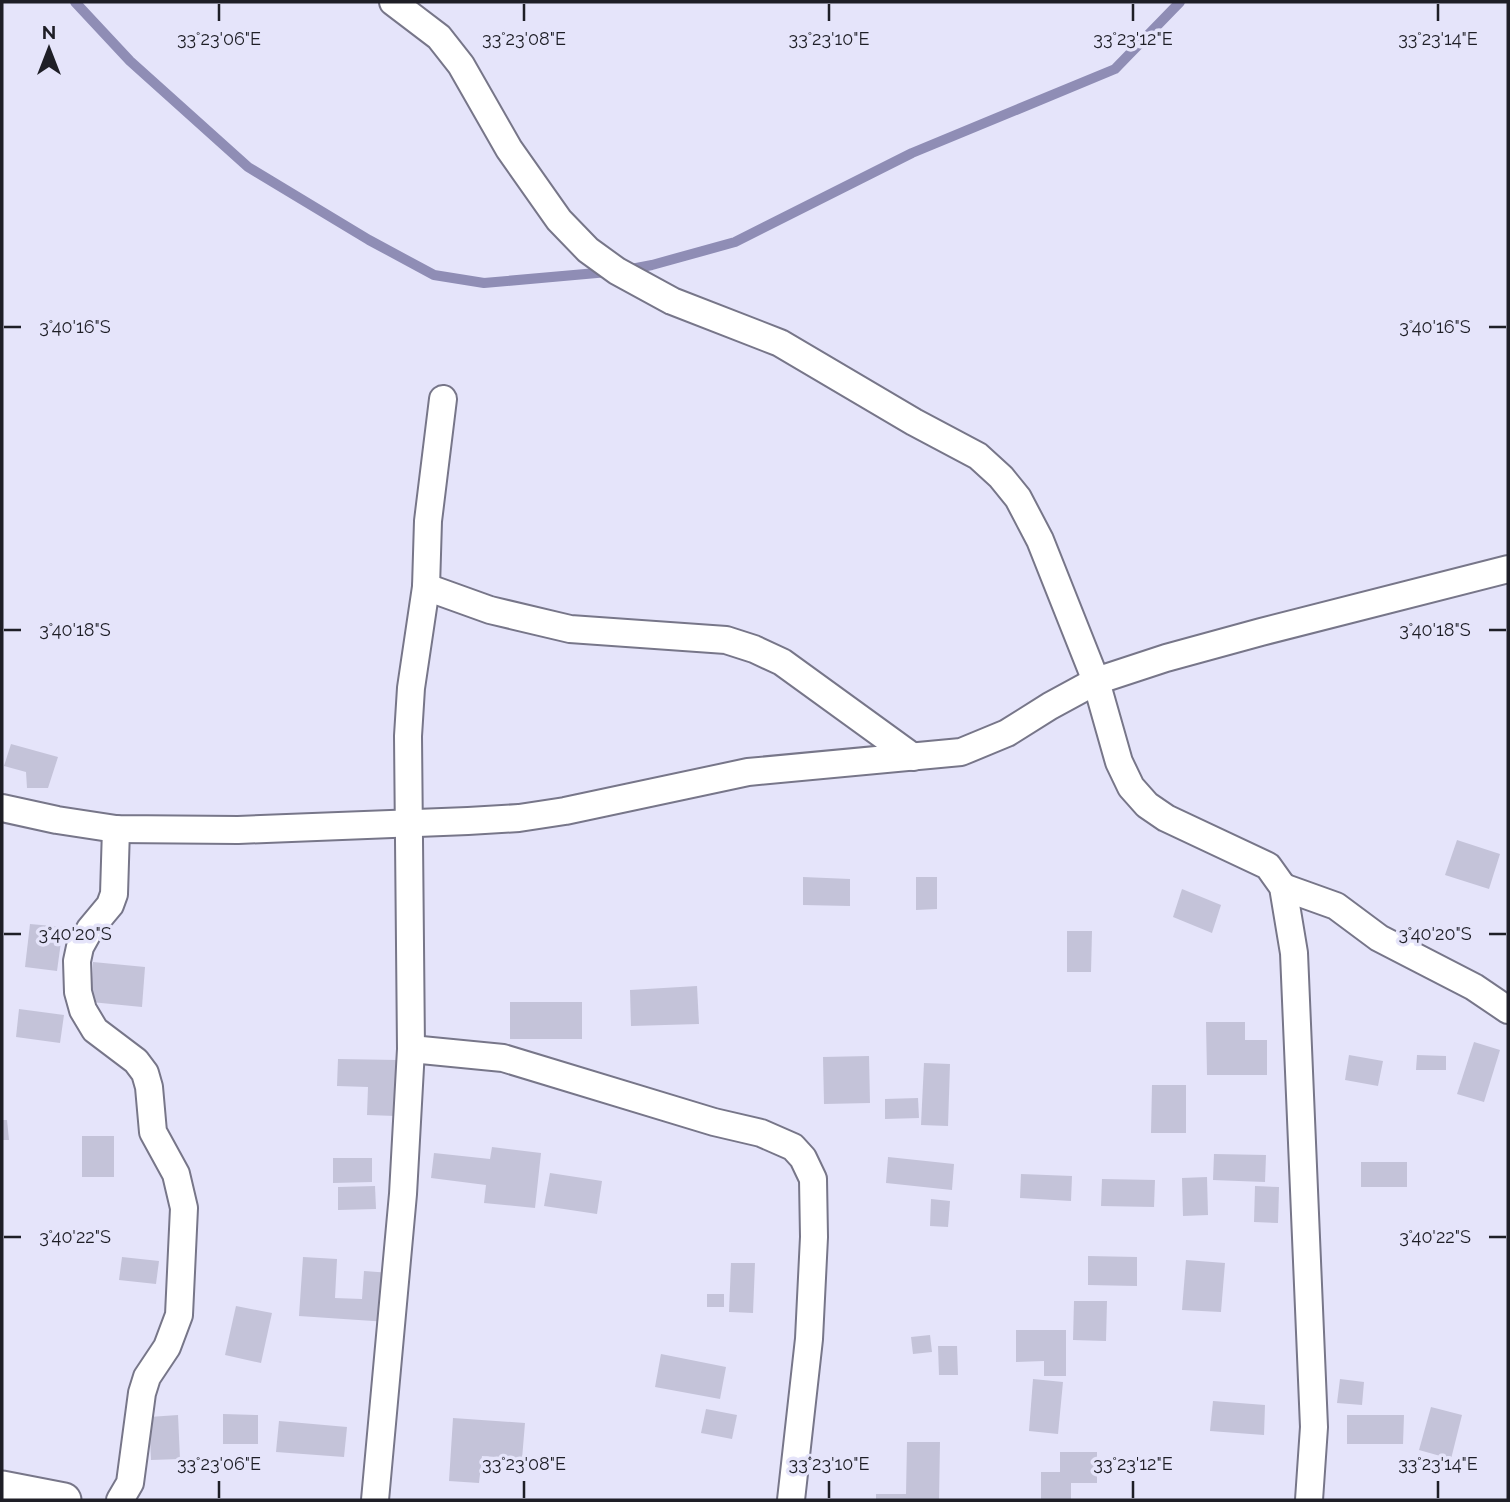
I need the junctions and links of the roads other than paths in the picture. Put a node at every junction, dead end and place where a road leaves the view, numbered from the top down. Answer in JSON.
{"nodes":[{"id":1,"x":393,"y":2,"type":"edge"},
{"id":2,"x":443,"y":399,"type":"dead end"},
{"id":3,"x":1508,"y":569,"type":"edge"},
{"id":4,"x":426,"y":587,"type":"junction"},
{"id":5,"x":1096,"y":681,"type":"junction"},
{"id":6,"x":913,"y":757,"type":"junction"},
{"id":7,"x":2,"y":807,"type":"edge"},
{"id":8,"x":408,"y":823,"type":"junction"},
{"id":9,"x":116,"y":829,"type":"junction"},
{"id":10,"x":1283,"y":887,"type":"junction"},
{"id":11,"x":1508,"y":1010,"type":"edge"},
{"id":12,"x":411,"y":1049,"type":"junction"},
{"id":13,"x":2,"y":1488,"type":"edge"},
{"id":14,"x":64,"y":1500,"type":"edge"},
{"id":15,"x":120,"y":1500,"type":"edge"},
{"id":16,"x":375,"y":1500,"type":"edge"},
{"id":17,"x":791,"y":1500,"type":"edge"},
{"id":18,"x":1309,"y":1500,"type":"edge"}],
"edges":[{"from":1,"to":5,"type":"street"},
{"from":2,"to":4,"type":"street"},
{"from":3,"to":5,"type":"street"},
{"from":4,"to":6,"type":"street"},
{"from":4,"to":8,"type":"street"},
{"from":5,"to":6,"type":"street"},
{"from":5,"to":10,"type":"street"},
{"from":6,"to":8,"type":"street"},
{"from":7,"to":9,"type":"street"},
{"from":8,"to":9,"type":"street"},
{"from":8,"to":12,"type":"street"},
{"from":9,"to":15,"type":"street"},
{"from":10,"to":11,"type":"street"},
{"from":10,"to":18,"type":"street"},
{"from":12,"to":16,"type":"street"},
{"from":12,"to":17,"type":"street"},
{"from":13,"to":14,"type":"street"}]}
